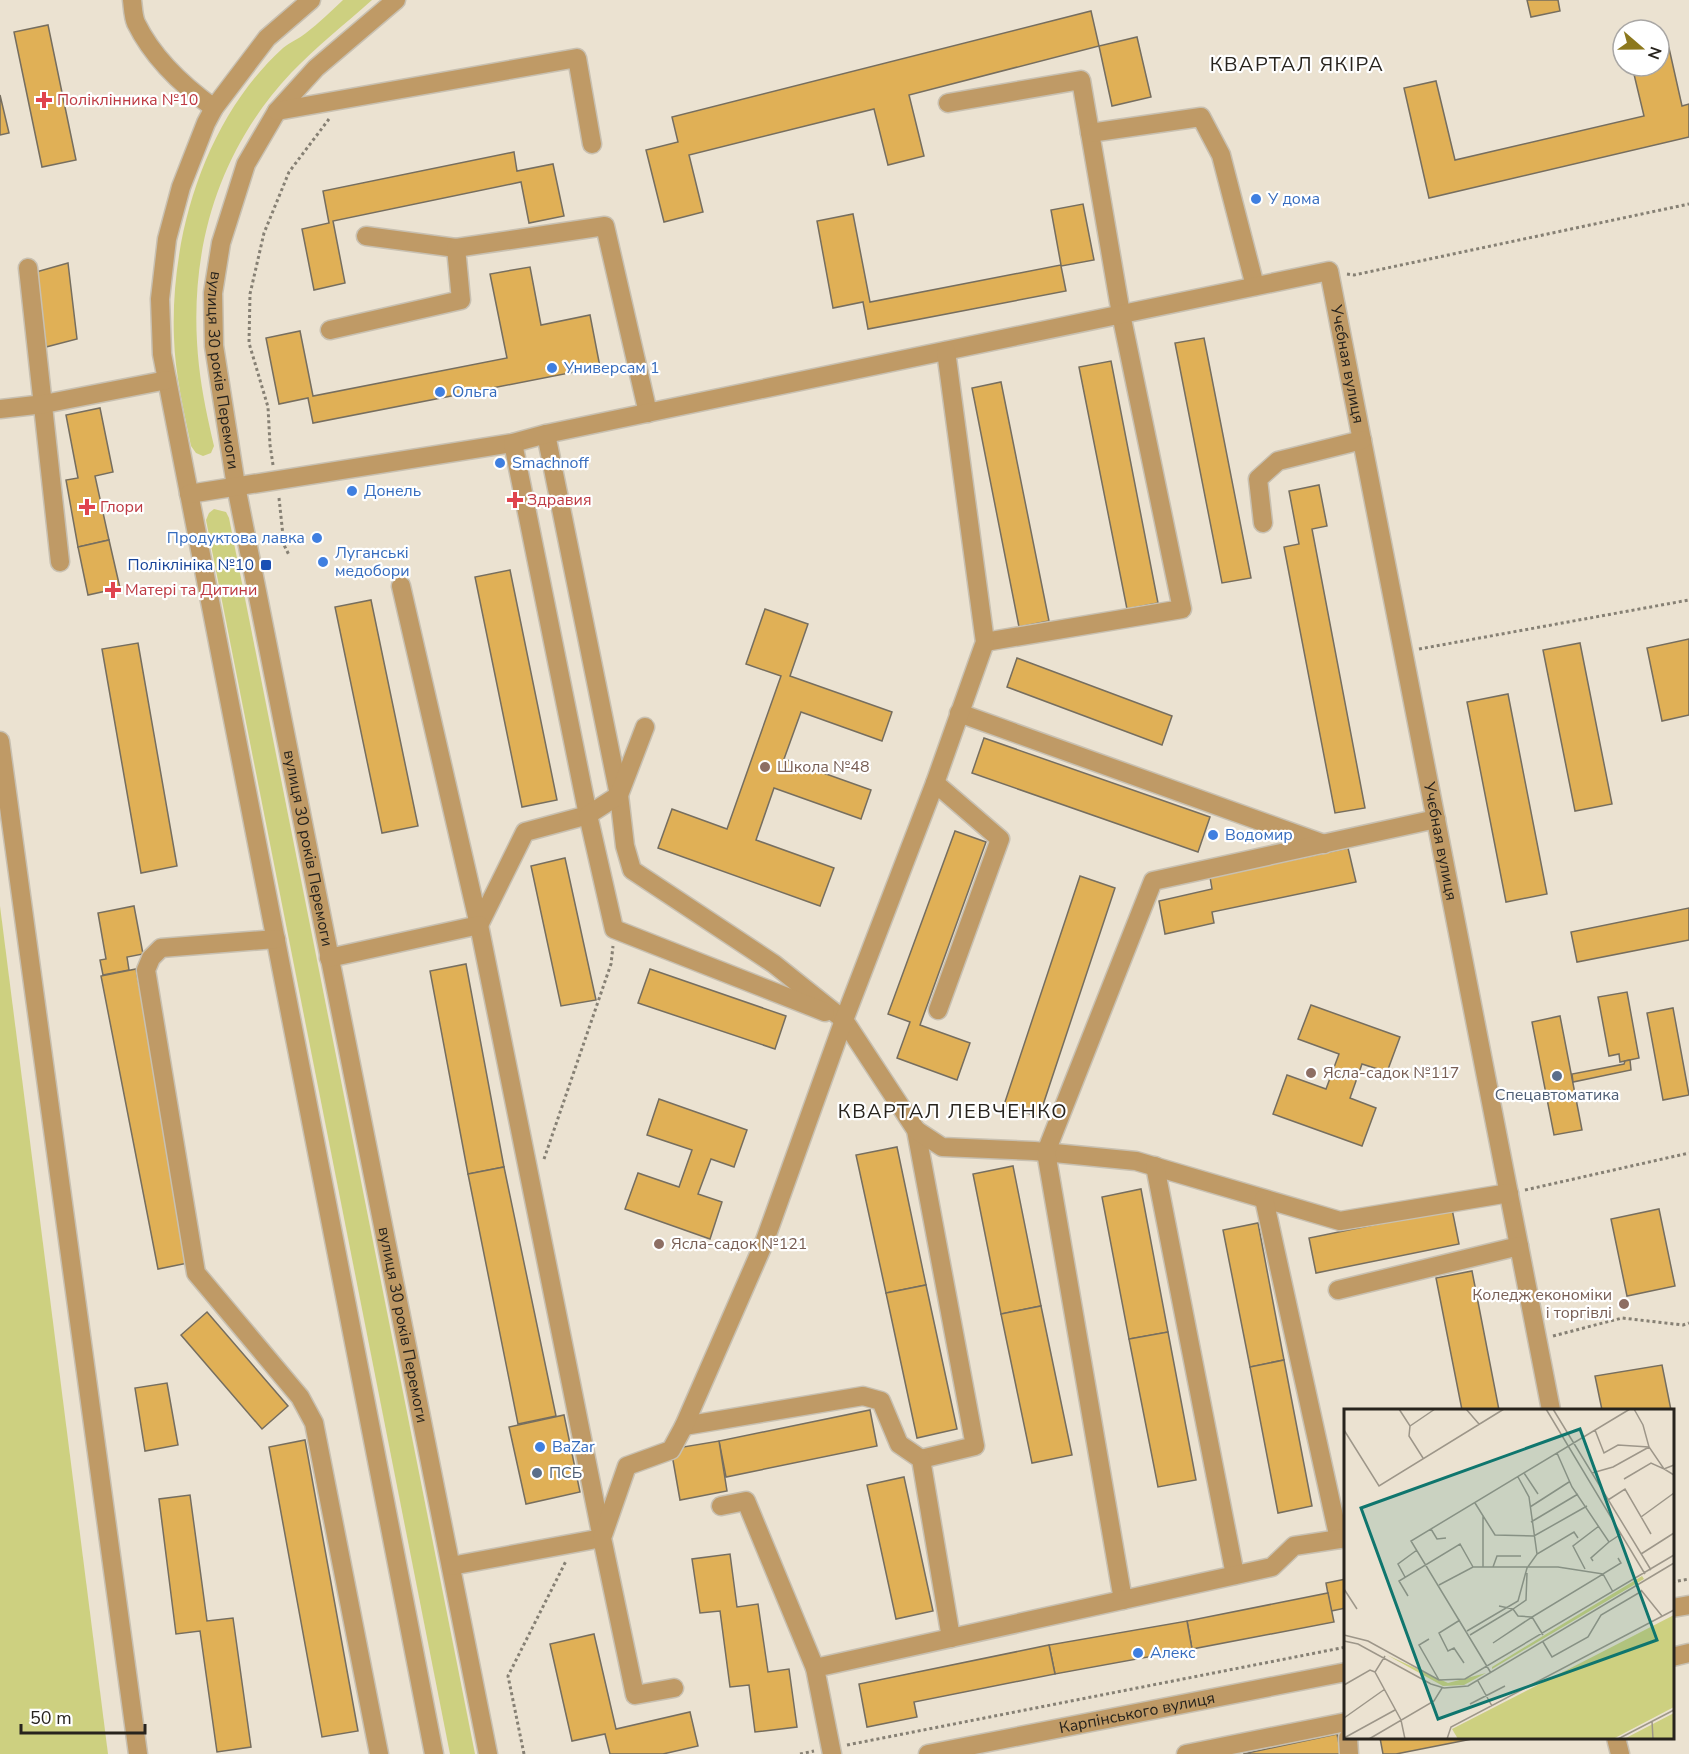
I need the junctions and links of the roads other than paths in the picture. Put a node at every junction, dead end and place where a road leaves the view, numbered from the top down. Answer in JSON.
{"nodes":[{"id":1,"x":132,"y":0,"type":"edge"},
{"id":2,"x":311,"y":0,"type":"edge"},
{"id":3,"x":396,"y":0,"type":"edge"},
{"id":4,"x":948,"y":103,"type":"dead end"},
{"id":5,"x":214,"y":108,"type":"junction"},
{"id":6,"x":277,"y":111,"type":"junction"},
{"id":7,"x":1090,"y":133,"type":"junction"},
{"id":8,"x":592,"y":144,"type":"dead end"},
{"id":9,"x":366,"y":236,"type":"dead end"},
{"id":10,"x":456,"y":248,"type":"junction"},
{"id":11,"x":28,"y":268,"type":"dead end"},
{"id":12,"x":1256,"y":286,"type":"junction"},
{"id":13,"x":1122,"y":314,"type":"junction"},
{"id":14,"x":330,"y":330,"type":"dead end"},
{"id":15,"x":946,"y":351,"type":"junction"},
{"id":16,"x":167,"y":380,"type":"junction"},
{"id":17,"x":44,"y":404,"type":"junction"},
{"id":18,"x":0,"y":409,"type":"edge"},
{"id":19,"x":648,"y":413,"type":"junction"},
{"id":20,"x":546,"y":434,"type":"junction"},
{"id":21,"x":1362,"y":440,"type":"junction"},
{"id":22,"x":513,"y":443,"type":"junction"},
{"id":23,"x":236,"y":486,"type":"junction"},
{"id":24,"x":189,"y":494,"type":"junction"},
{"id":25,"x":1263,"y":523,"type":"dead end"},
{"id":26,"x":60,"y":562,"type":"dead end"},
{"id":27,"x":401,"y":586,"type":"dead end"},
{"id":28,"x":985,"y":642,"type":"junction"},
{"id":29,"x":959,"y":713,"type":"junction"},
{"id":30,"x":645,"y":727,"type":"dead end"},
{"id":31,"x":0,"y":741,"type":"edge"},
{"id":32,"x":935,"y":783,"type":"junction"},
{"id":33,"x":619,"y":795,"type":"junction"},
{"id":34,"x":588,"y":816,"type":"junction"},
{"id":35,"x":1436,"y":819,"type":"junction"},
{"id":36,"x":1324,"y":844,"type":"junction"},
{"id":37,"x":479,"y":925,"type":"junction"},
{"id":38,"x":276,"y":939,"type":"junction"},
{"id":39,"x":328,"y":958,"type":"junction"},
{"id":40,"x":938,"y":1010,"type":"dead end"},
{"id":41,"x":844,"y":1020,"type":"junction"},
{"id":42,"x":916,"y":1130,"type":"junction"},
{"id":43,"x":1046,"y":1152,"type":"junction"},
{"id":44,"x":1155,"y":1166,"type":"junction"},
{"id":45,"x":1509,"y":1193,"type":"junction"},
{"id":46,"x":1264,"y":1199,"type":"junction"},
{"id":47,"x":1519,"y":1246,"type":"junction"},
{"id":48,"x":1338,"y":1290,"type":"dead end"},
{"id":49,"x":1551,"y":1409,"type":"edge"},
{"id":50,"x":684,"y":1426,"type":"junction"},
{"id":51,"x":921,"y":1459,"type":"junction"},
{"id":52,"x":721,"y":1506,"type":"dead end"},
{"id":53,"x":602,"y":1538,"type":"junction"},
{"id":54,"x":1342,"y":1538,"type":"edge"},
{"id":55,"x":451,"y":1566,"type":"junction"},
{"id":56,"x":1235,"y":1575,"type":"junction"},
{"id":57,"x":1123,"y":1600,"type":"junction"},
{"id":58,"x":1689,"y":1605,"type":"edge"},
{"id":59,"x":1674,"y":1608,"type":"edge"},
{"id":60,"x":951,"y":1638,"type":"junction"},
{"id":61,"x":1689,"y":1653,"type":"edge"},
{"id":62,"x":1674,"y":1657,"type":"edge"},
{"id":63,"x":815,"y":1668,"type":"junction"},
{"id":64,"x":1344,"y":1672,"type":"edge"},
{"id":65,"x":674,"y":1688,"type":"dead end"},
{"id":66,"x":1344,"y":1722,"type":"edge"},
{"id":67,"x":1348,"y":1739,"type":"edge"},
{"id":68,"x":1616,"y":1739,"type":"edge"},
{"id":69,"x":832,"y":1751,"type":"edge"},
{"id":70,"x":138,"y":1754,"type":"edge"},
{"id":71,"x":379,"y":1754,"type":"edge"},
{"id":72,"x":434,"y":1754,"type":"edge"},
{"id":73,"x":488,"y":1754,"type":"edge"},
{"id":74,"x":928,"y":1754,"type":"edge"},
{"id":75,"x":1186,"y":1754,"type":"edge"},
{"id":76,"x":1349,"y":1754,"type":"edge"},
{"id":77,"x":1620,"y":1754,"type":"edge"}],
"edges":[{"from":1,"to":5,"type":"street"},
{"from":2,"to":5,"type":"street"},
{"from":3,"to":6,"type":"street","name":"вулиця 30 років Перемоги"},
{"from":4,"to":7,"type":"street"},
{"from":5,"to":16,"type":"street"},
{"from":6,"to":8,"type":"street"},
{"from":6,"to":23,"type":"street","name":"вулиця 30 років Перемоги"},
{"from":7,"to":12,"type":"street"},
{"from":7,"to":13,"type":"street"},
{"from":9,"to":10,"type":"street"},
{"from":10,"to":14,"type":"street"},
{"from":10,"to":19,"type":"street"},
{"from":11,"to":17,"type":"street"},
{"from":12,"to":13,"type":"street"},
{"from":12,"to":21,"type":"street","name":"Учєбная вулиця"},
{"from":13,"to":15,"type":"street"},
{"from":13,"to":28,"type":"street"},
{"from":15,"to":19,"type":"street"},
{"from":15,"to":28,"type":"street"},
{"from":16,"to":17,"type":"street"},
{"from":16,"to":24,"type":"street"},
{"from":17,"to":18,"type":"street"},
{"from":17,"to":26,"type":"street"},
{"from":19,"to":20,"type":"street"},
{"from":20,"to":22,"type":"street"},
{"from":20,"to":33,"type":"street"},
{"from":21,"to":25,"type":"street"},
{"from":21,"to":35,"type":"street","name":"Учєбная вулиця"},
{"from":22,"to":23,"type":"street"},
{"from":22,"to":34,"type":"street"},
{"from":23,"to":24,"type":"street"},
{"from":23,"to":39,"type":"street","name":"вулиця 30 років Перемоги"},
{"from":24,"to":38,"type":"street"},
{"from":27,"to":37,"type":"street"},
{"from":28,"to":29,"type":"street"},
{"from":29,"to":32,"type":"street"},
{"from":29,"to":36,"type":"street"},
{"from":30,"to":33,"type":"street"},
{"from":31,"to":70,"type":"street"},
{"from":32,"to":40,"type":"street"},
{"from":32,"to":41,"type":"street"},
{"from":33,"to":34,"type":"street"},
{"from":33,"to":41,"type":"street"},
{"from":34,"to":37,"type":"street"},
{"from":34,"to":41,"type":"street"},
{"from":35,"to":36,"type":"street"},
{"from":35,"to":45,"type":"street","name":"Учєбная вулиця"},
{"from":36,"to":43,"type":"street"},
{"from":37,"to":39,"type":"street"},
{"from":37,"to":53,"type":"street"},
{"from":38,"to":71,"type":"street"},
{"from":38,"to":72,"type":"street"},
{"from":39,"to":55,"type":"street","name":"вулиця 30 років Перемоги"},
{"from":41,"to":42,"type":"street"},
{"from":41,"to":50,"type":"street"},
{"from":42,"to":43,"type":"street"},
{"from":42,"to":51,"type":"street"},
{"from":43,"to":44,"type":"street"},
{"from":43,"to":57,"type":"street"},
{"from":44,"to":46,"type":"street"},
{"from":44,"to":56,"type":"street"},
{"from":45,"to":46,"type":"street"},
{"from":45,"to":47,"type":"street","name":"Учєбная вулиця"},
{"from":46,"to":54,"type":"street"},
{"from":47,"to":48,"type":"street"},
{"from":47,"to":49,"type":"street","name":"Учєбная вулиця"},
{"from":50,"to":51,"type":"street"},
{"from":50,"to":53,"type":"street"},
{"from":51,"to":60,"type":"street"},
{"from":52,"to":63,"type":"street"},
{"from":53,"to":55,"type":"street"},
{"from":53,"to":65,"type":"street"},
{"from":54,"to":56,"type":"street"},
{"from":55,"to":73,"type":"street","name":"вулиця 30 років Перемоги"},
{"from":56,"to":57,"type":"street"},
{"from":57,"to":60,"type":"street"},
{"from":58,"to":59,"type":"street"},
{"from":60,"to":63,"type":"street"},
{"from":61,"to":62,"type":"street"},
{"from":63,"to":69,"type":"street"},
{"from":64,"to":74,"type":"street","name":"Карпінського вулиця"},
{"from":66,"to":75,"type":"street"},
{"from":67,"to":76,"type":"street"},
{"from":68,"to":77,"type":"street"}]}
